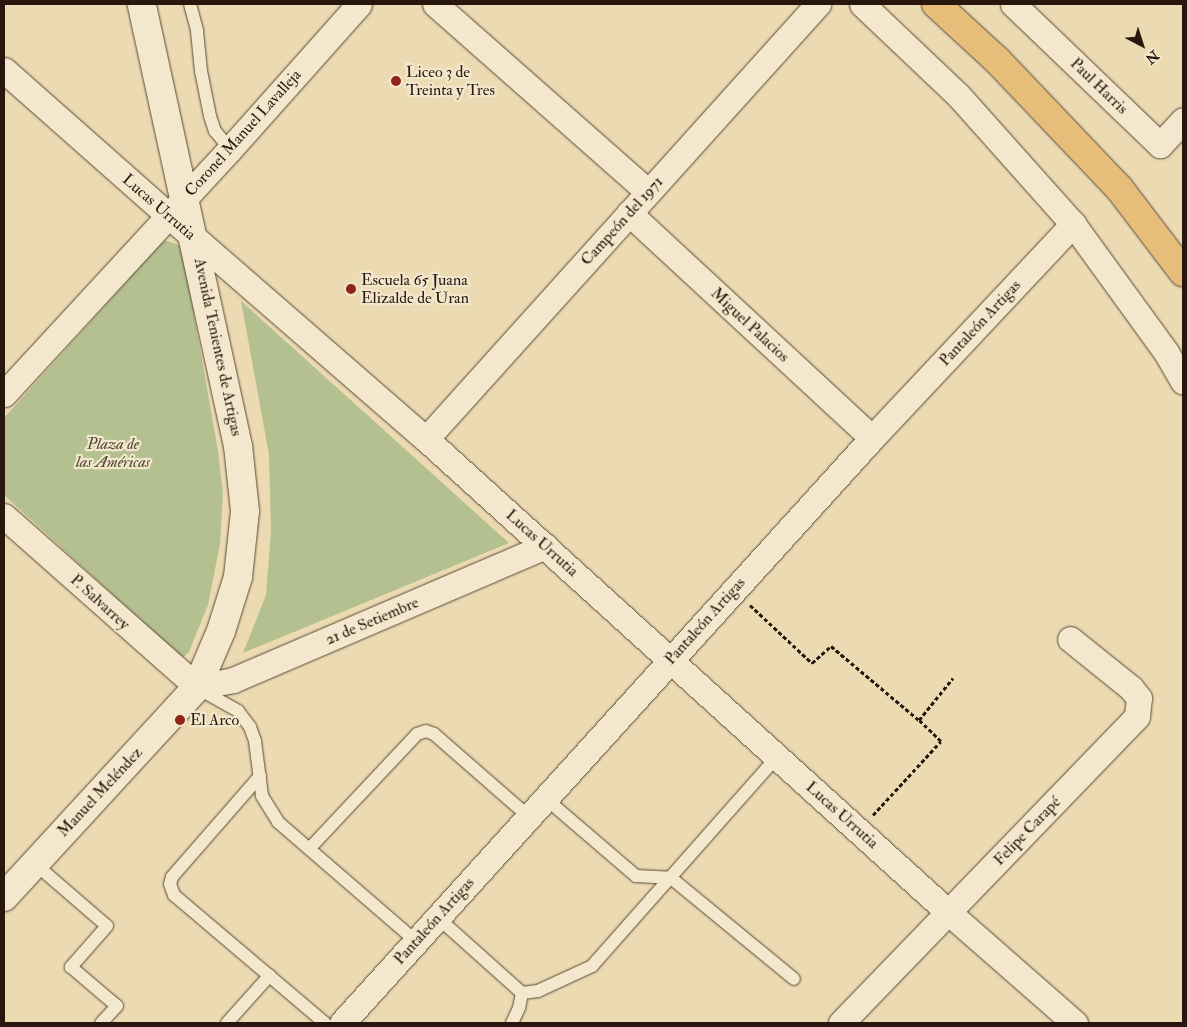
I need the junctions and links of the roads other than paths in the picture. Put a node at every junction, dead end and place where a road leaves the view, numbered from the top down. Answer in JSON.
{"nodes":[{"id":1,"x":142,"y":4,"type":"edge"},
{"id":2,"x":190,"y":4,"type":"edge"},
{"id":3,"x":359,"y":4,"type":"edge"},
{"id":4,"x":436,"y":4,"type":"edge"},
{"id":5,"x":818,"y":4,"type":"edge"},
{"id":6,"x":862,"y":4,"type":"edge"},
{"id":7,"x":936,"y":4,"type":"edge"},
{"id":8,"x":1013,"y":4,"type":"edge"},
{"id":9,"x":4,"y":70,"type":"edge"},
{"id":10,"x":1183,"y":120,"type":"edge"},
{"id":11,"x":230,"y":149,"type":"junction"},
{"id":12,"x":648,"y":192,"type":"junction"},
{"id":13,"x":176,"y":206,"type":"junction"},
{"id":14,"x":629,"y":213,"type":"junction"},
{"id":15,"x":1074,"y":224,"type":"junction"},
{"id":16,"x":195,"y":240,"type":"junction"},
{"id":17,"x":1183,"y":272,"type":"edge"},
{"id":18,"x":1183,"y":381,"type":"edge"},
{"id":19,"x":4,"y":394,"type":"edge"},
{"id":20,"x":872,"y":438,"type":"junction"},
{"id":21,"x":426,"y":439,"type":"junction"},
{"id":22,"x":4,"y":516,"type":"edge"},
{"id":23,"x":546,"y":546,"type":"junction"},
{"id":24,"x":1070,"y":640,"type":"dead end"},
{"id":25,"x":670,"y":659,"type":"junction"},
{"id":26,"x":197,"y":688,"type":"junction"},
{"id":27,"x":777,"y":757,"type":"junction"},
{"id":28,"x":260,"y":776,"type":"junction"},
{"id":29,"x":536,"y":807,"type":"junction"},
{"id":30,"x":310,"y":848,"type":"junction"},
{"id":31,"x":34,"y":863,"type":"junction"},
{"id":32,"x":671,"y":878,"type":"junction"},
{"id":33,"x":4,"y":897,"type":"edge"},
{"id":34,"x":948,"y":912,"type":"junction"},
{"id":35,"x":437,"y":917,"type":"junction"},
{"id":36,"x":416,"y":941,"type":"junction"},
{"id":37,"x":270,"y":975,"type":"junction"},
{"id":38,"x":794,"y":979,"type":"dead end"},
{"id":39,"x":522,"y":993,"type":"junction"},
{"id":40,"x":101,"y":1023,"type":"edge"},
{"id":41,"x":227,"y":1023,"type":"edge"},
{"id":42,"x":324,"y":1023,"type":"edge"},
{"id":43,"x":342,"y":1023,"type":"edge"},
{"id":44,"x":512,"y":1023,"type":"edge"},
{"id":45,"x":841,"y":1023,"type":"edge"},
{"id":46,"x":1075,"y":1023,"type":"edge"}],
"edges":[{"from":1,"to":13,"type":"street","name":"Avenida Tenientes de Artigas"},
{"from":2,"to":11,"type":"lane"},
{"from":3,"to":11,"type":"street","name":"Coronel Manuel Lavalleja"},
{"from":4,"to":12,"type":"street"},
{"from":5,"to":12,"type":"street","name":"Campeón del 1971"},
{"from":6,"to":15,"type":"street"},
{"from":7,"to":17,"type":"highway"},
{"from":8,"to":10,"type":"street","name":"Paul Harris"},
{"from":9,"to":13,"type":"street","name":"Lucas Urrutia"},
{"from":11,"to":13,"type":"street","name":"Coronel Manuel Lavalleja"},
{"from":12,"to":14,"type":"street","name":"Campeón del 1971"},
{"from":13,"to":16,"type":"street","name":"Avenida Tenientes de Artigas"},
{"from":13,"to":19,"type":"street","name":"Coronel Manuel Lavalleja"},
{"from":14,"to":20,"type":"street","name":"Miguel Palacios"},
{"from":14,"to":21,"type":"street","name":"Campeón del 1971"},
{"from":15,"to":18,"type":"street"},
{"from":15,"to":20,"type":"street","name":"Pantaleón Artigas"},
{"from":16,"to":21,"type":"street","name":"Lucas Urrutia"},
{"from":16,"to":26,"type":"street","name":"Avenida Tenientes de Artigas"},
{"from":20,"to":25,"type":"street","name":"Pantaleón Artigas"},
{"from":21,"to":23,"type":"street","name":"Lucas Urrutia"},
{"from":22,"to":26,"type":"street","name":"P. Salvarrey"},
{"from":23,"to":25,"type":"street","name":"Lucas Urrutia"},
{"from":23,"to":26,"type":"street","name":"21 de Setiembre"},
{"from":24,"to":34,"type":"street","name":"Felipe Carapé"},
{"from":25,"to":27,"type":"street","name":"Lucas Urrutia"},
{"from":25,"to":29,"type":"street","name":"Pantaleón Artigas"},
{"from":26,"to":28,"type":"lane"},
{"from":26,"to":31,"type":"street","name":"Manuel Meléndez"},
{"from":27,"to":32,"type":"lane"},
{"from":27,"to":34,"type":"street","name":"Lucas Urrutia"},
{"from":28,"to":30,"type":"lane"},
{"from":28,"to":37,"type":"lane"},
{"from":29,"to":30,"type":"lane"},
{"from":29,"to":32,"type":"lane"},
{"from":29,"to":35,"type":"street","name":"Pantaleón Artigas"},
{"from":30,"to":36,"type":"lane"},
{"from":31,"to":33,"type":"street","name":"Manuel Meléndez"},
{"from":31,"to":40,"type":"lane"},
{"from":32,"to":38,"type":"lane"},
{"from":32,"to":39,"type":"lane"},
{"from":34,"to":45,"type":"street","name":"Felipe Carapé"},
{"from":34,"to":46,"type":"street","name":"Lucas Urrutia"},
{"from":35,"to":36,"type":"street","name":"Pantaleón Artigas"},
{"from":35,"to":39,"type":"lane"},
{"from":36,"to":43,"type":"street","name":"Pantaleón Artigas"},
{"from":37,"to":41,"type":"lane"},
{"from":37,"to":42,"type":"lane"},
{"from":39,"to":44,"type":"lane"}]}
